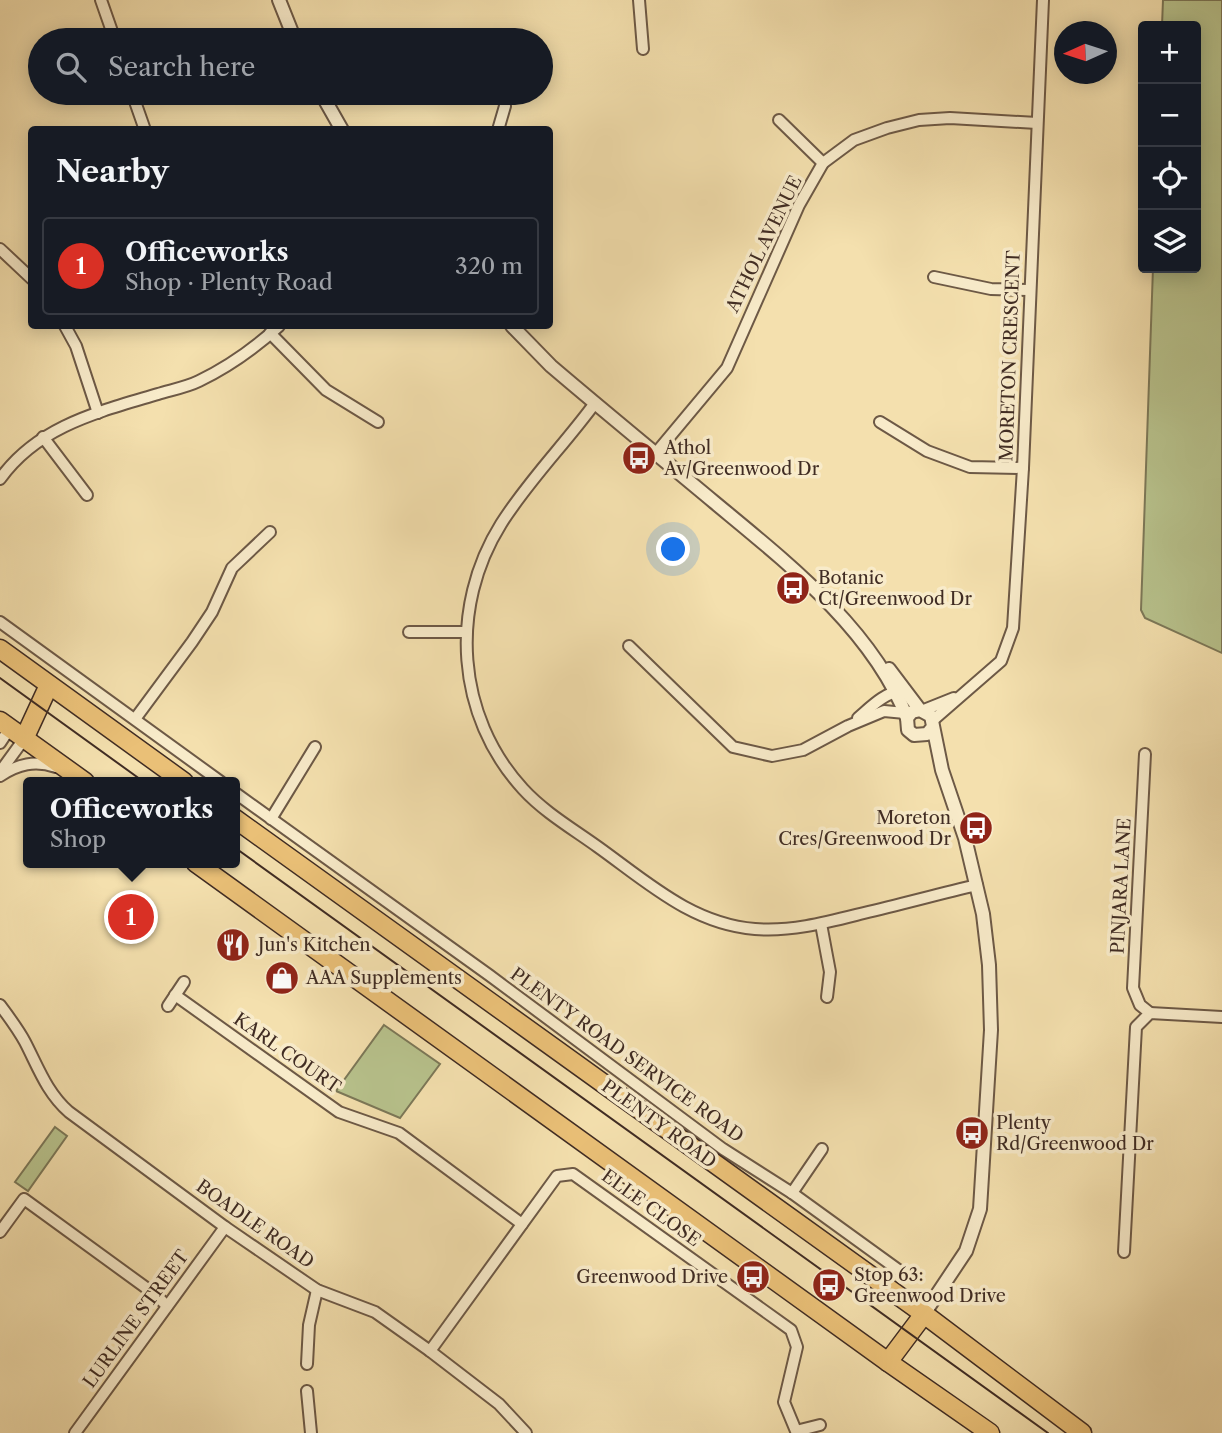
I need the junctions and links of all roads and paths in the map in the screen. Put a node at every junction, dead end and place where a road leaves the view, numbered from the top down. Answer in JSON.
{"nodes":[{"id":1,"x":101,"y":0,"type":"edge"},
{"id":2,"x":279,"y":0,"type":"edge"},
{"id":3,"x":639,"y":0,"type":"edge"},
{"id":4,"x":1043,"y":0,"type":"edge"},
{"id":5,"x":111,"y":28,"type":"edge"},
{"id":6,"x":290,"y":28,"type":"edge"},
{"id":7,"x":643,"y":49,"type":"dead end"},
{"id":8,"x":136,"y":105,"type":"edge"},
{"id":9,"x":328,"y":105,"type":"edge"},
{"id":10,"x":505,"y":106,"type":"dead end"},
{"id":11,"x":779,"y":120,"type":"dead end"},
{"id":12,"x":1037,"y":123,"type":"junction"},
{"id":13,"x":144,"y":126,"type":"edge"},
{"id":14,"x":340,"y":126,"type":"edge"},
{"id":15,"x":499,"y":126,"type":"edge"},
{"id":16,"x":823,"y":163,"type":"junction"},
{"id":17,"x":0,"y":250,"type":"edge"},
{"id":18,"x":28,"y":275,"type":"edge"},
{"id":19,"x":934,"y":276,"type":"dead end"},
{"id":20,"x":1030,"y":290,"type":"junction"},
{"id":21,"x":67,"y":329,"type":"edge"},
{"id":22,"x":274,"y":329,"type":"edge"},
{"id":23,"x":515,"y":329,"type":"edge"},
{"id":24,"x":595,"y":403,"type":"junction"},
{"id":25,"x":98,"y":413,"type":"junction"},
{"id":26,"x":378,"y":422,"type":"dead end"},
{"id":27,"x":880,"y":422,"type":"dead end"},
{"id":28,"x":43,"y":437,"type":"junction"},
{"id":29,"x":656,"y":453,"type":"junction"},
{"id":30,"x":1023,"y":468,"type":"junction"},
{"id":31,"x":0,"y":479,"type":"edge"},
{"id":32,"x":87,"y":495,"type":"dead end"},
{"id":33,"x":270,"y":533,"type":"dead end"},
{"id":34,"x":0,"y":622,"type":"edge"},
{"id":35,"x":409,"y":632,"type":"dead end"},
{"id":36,"x":466,"y":632,"type":"junction"},
{"id":37,"x":629,"y":646,"type":"dead end"},
{"id":38,"x":0,"y":649,"type":"edge"},
{"id":39,"x":49,"y":684,"type":"junction"},
{"id":40,"x":899,"y":691,"type":"junction"},
{"id":41,"x":906,"y":715,"type":"junction"},
{"id":42,"x":927,"y":717,"type":"junction"},
{"id":43,"x":135,"y":719,"type":"junction"},
{"id":44,"x":848,"y":726,"type":"junction"},
{"id":45,"x":9,"y":733,"type":"edge"},
{"id":46,"x":919,"y":737,"type":"junction"},
{"id":47,"x":315,"y":747,"type":"dead end"},
{"id":48,"x":1145,"y":754,"type":"dead end"},
{"id":49,"x":69,"y":771,"type":"junction"},
{"id":50,"x":942,"y":771,"type":"junction"},
{"id":51,"x":0,"y":774,"type":"edge"},
{"id":52,"x":78,"y":777,"type":"edge"},
{"id":53,"x":177,"y":777,"type":"edge"},
{"id":54,"x":214,"y":777,"type":"edge"},
{"id":55,"x":240,"y":796,"type":"edge"},
{"id":56,"x":271,"y":819,"type":"junction"},
{"id":57,"x":240,"y":822,"type":"edge"},
{"id":58,"x":203,"y":868,"type":"edge"},
{"id":59,"x":977,"y":885,"type":"junction"},
{"id":60,"x":377,"y":895,"type":"junction"},
{"id":61,"x":366,"y":914,"type":"junction"},
{"id":62,"x":821,"y":924,"type":"junction"},
{"id":63,"x":184,"y":982,"type":"dead end"},
{"id":64,"x":175,"y":995,"type":"junction"},
{"id":65,"x":827,"y":997,"type":"dead end"},
{"id":66,"x":0,"y":1005,"type":"edge"},
{"id":67,"x":168,"y":1006,"type":"dead end"},
{"id":68,"x":1150,"y":1013,"type":"junction"},
{"id":69,"x":1222,"y":1017,"type":"edge"},
{"id":70,"x":822,"y":1149,"type":"dead end"},
{"id":71,"x":792,"y":1193,"type":"junction"},
{"id":72,"x":522,"y":1224,"type":"junction"},
{"id":73,"x":225,"y":1227,"type":"junction"},
{"id":74,"x":0,"y":1232,"type":"edge"},
{"id":75,"x":858,"y":1241,"type":"junction"},
{"id":76,"x":1124,"y":1252,"type":"dead end"},
{"id":77,"x":863,"y":1270,"type":"junction"},
{"id":78,"x":904,"y":1274,"type":"dead end"},
{"id":79,"x":317,"y":1290,"type":"junction"},
{"id":80,"x":167,"y":1306,"type":"junction"},
{"id":81,"x":924,"y":1314,"type":"junction"},
{"id":82,"x":430,"y":1351,"type":"junction"},
{"id":83,"x":888,"y":1362,"type":"junction"},
{"id":84,"x":307,"y":1364,"type":"dead end"},
{"id":85,"x":307,"y":1391,"type":"dead end"},
{"id":86,"x":820,"y":1425,"type":"dead end"},
{"id":87,"x":75,"y":1433,"type":"edge"},
{"id":88,"x":310,"y":1433,"type":"edge"},
{"id":89,"x":526,"y":1433,"type":"edge"},
{"id":90,"x":990,"y":1433,"type":"edge"},
{"id":91,"x":1082,"y":1433,"type":"edge"}],
"edges":[{"from":1,"to":5,"type":"street"},
{"from":2,"to":6,"type":"street"},
{"from":3,"to":7,"type":"street"},
{"from":4,"to":12,"type":"street","name":"MORETON CRESCENT"},
{"from":8,"to":13,"type":"street"},
{"from":9,"to":14,"type":"street"},
{"from":10,"to":15,"type":"street"},
{"from":11,"to":16,"type":"street"},
{"from":12,"to":16,"type":"street","name":"ATHOL AVENUE"},
{"from":12,"to":20,"type":"street","name":"MORETON CRESCENT"},
{"from":16,"to":29,"type":"street","name":"ATHOL AVENUE"},
{"from":17,"to":18,"type":"street"},
{"from":19,"to":20,"type":"street"},
{"from":20,"to":30,"type":"street","name":"MORETON CRESCENT"},
{"from":21,"to":25,"type":"street"},
{"from":22,"to":25,"type":"street"},
{"from":22,"to":26,"type":"street"},
{"from":23,"to":24,"type":"street"},
{"from":24,"to":29,"type":"street"},
{"from":24,"to":36,"type":"street"},
{"from":25,"to":28,"type":"street"},
{"from":27,"to":30,"type":"street"},
{"from":28,"to":31,"type":"street"},
{"from":28,"to":32,"type":"street"},
{"from":29,"to":40,"type":"street"},
{"from":30,"to":42,"type":"street","name":"MORETON CRESCENT"},
{"from":33,"to":43,"type":"street"},
{"from":34,"to":43,"type":"street"},
{"from":35,"to":36,"type":"street"},
{"from":36,"to":62,"type":"street"},
{"from":37,"to":44,"type":"street"},
{"from":38,"to":39,"type":"highway"},
{"from":39,"to":45,"type":"highway"},
{"from":39,"to":53,"type":"highway"},
{"from":40,"to":41,"type":"street"},
{"from":40,"to":42,"type":"street"},
{"from":40,"to":44,"type":"street"},
{"from":41,"to":42,"type":"street"},
{"from":41,"to":44,"type":"street"},
{"from":41,"to":46,"type":"street"},
{"from":42,"to":46,"type":"street"},
{"from":42,"to":50,"type":"street"},
{"from":43,"to":54,"type":"street"},
{"from":45,"to":49,"type":"highway"},
{"from":45,"to":51,"type":"street"},
{"from":46,"to":50,"type":"street"},
{"from":47,"to":56,"type":"street"},
{"from":48,"to":68,"type":"street","name":"PINJARA LANE"},
{"from":49,"to":51,"type":"street"},
{"from":49,"to":52,"type":"highway"},
{"from":50,"to":59,"type":"street"},
{"from":55,"to":56,"type":"street","name":"PLENTY ROAD SERVICE ROAD"},
{"from":56,"to":60,"type":"street","name":"PLENTY ROAD SERVICE ROAD"},
{"from":57,"to":61,"type":"highway","name":"PLENTY ROAD"},
{"from":58,"to":83,"type":"highway"},
{"from":59,"to":62,"type":"street"},
{"from":59,"to":81,"type":"street"},
{"from":60,"to":61,"type":"street"},
{"from":60,"to":71,"type":"street","name":"PLENTY ROAD SERVICE ROAD"},
{"from":61,"to":77,"type":"highway","name":"PLENTY ROAD"},
{"from":62,"to":65,"type":"street"},
{"from":63,"to":64,"type":"street"},
{"from":64,"to":67,"type":"street"},
{"from":64,"to":72,"type":"street","name":"KARL COURT"},
{"from":66,"to":73,"type":"street","name":"BOADLE ROAD"},
{"from":68,"to":69,"type":"street"},
{"from":68,"to":76,"type":"street"},
{"from":70,"to":71,"type":"street"},
{"from":71,"to":75,"type":"street","name":"PLENTY ROAD SERVICE ROAD"},
{"from":72,"to":82,"type":"street","name":"ELLE CLOSE"},
{"from":72,"to":86,"type":"street","name":"ELLE CLOSE"},
{"from":73,"to":79,"type":"street","name":"BOADLE ROAD"},
{"from":73,"to":80,"type":"street","name":"LURLINE STREET"},
{"from":74,"to":80,"type":"street"},
{"from":75,"to":77,"type":"street"},
{"from":75,"to":78,"type":"street","name":"PLENTY ROAD SERVICE ROAD"},
{"from":77,"to":81,"type":"highway","name":"PLENTY ROAD"},
{"from":79,"to":82,"type":"street","name":"BOADLE ROAD"},
{"from":79,"to":84,"type":"street"},
{"from":80,"to":87,"type":"street","name":"LURLINE STREET"},
{"from":81,"to":83,"type":"highway"},
{"from":81,"to":91,"type":"highway","name":"PLENTY ROAD"},
{"from":82,"to":89,"type":"street","name":"BOADLE ROAD"},
{"from":83,"to":90,"type":"highway"},
{"from":85,"to":88,"type":"street"}]}
